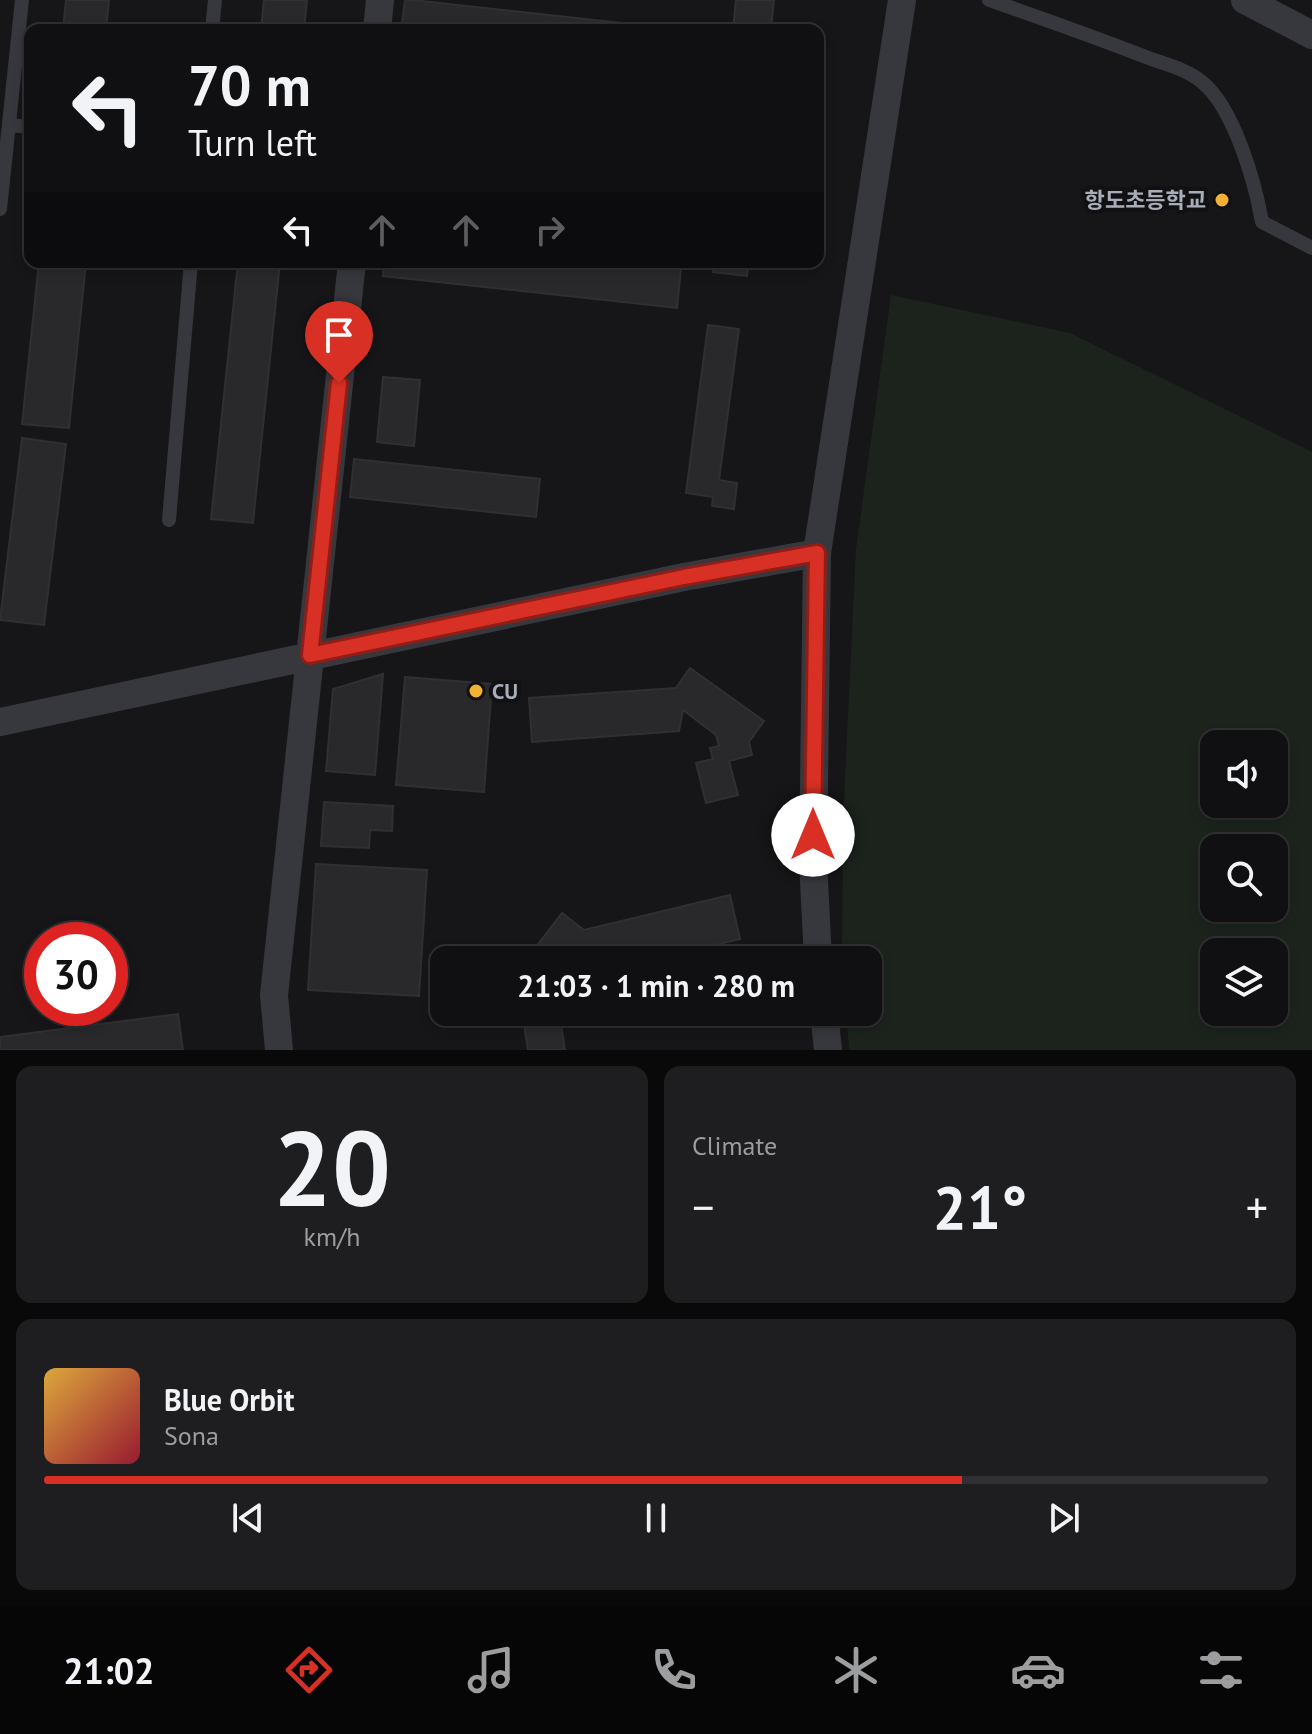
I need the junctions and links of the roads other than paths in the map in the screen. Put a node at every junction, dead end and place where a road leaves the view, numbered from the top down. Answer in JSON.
{"nodes":[{"id":1,"x":22,"y":0,"type":"edge"},
{"id":2,"x":215,"y":0,"type":"edge"},
{"id":3,"x":380,"y":0,"type":"edge"},
{"id":4,"x":902,"y":0,"type":"edge"},
{"id":5,"x":989,"y":0,"type":"edge"},
{"id":6,"x":1245,"y":0,"type":"edge"},
{"id":7,"x":213,"y":24,"type":"edge"},
{"id":8,"x":378,"y":24,"type":"edge"},
{"id":9,"x":1312,"y":35,"type":"edge"},
{"id":10,"x":9,"y":125,"type":"junction"},
{"id":11,"x":24,"y":126,"type":"edge"},
{"id":12,"x":0,"y":209,"type":"edge"},
{"id":13,"x":1312,"y":248,"type":"edge"},
{"id":14,"x":190,"y":268,"type":"edge"},
{"id":15,"x":351,"y":268,"type":"edge"},
{"id":16,"x":169,"y":520,"type":"dead end"},
{"id":17,"x":817,"y":553,"type":"junction"},
{"id":18,"x":310,"y":655,"type":"junction"},
{"id":19,"x":0,"y":722,"type":"edge"},
{"id":20,"x":817,"y":946,"type":"edge"},
{"id":21,"x":825,"y":1026,"type":"edge"},
{"id":22,"x":279,"y":1050,"type":"edge"},
{"id":23,"x":828,"y":1050,"type":"edge"}],
"edges":[{"from":1,"to":10,"type":"lane"},
{"from":2,"to":7,"type":"lane"},
{"from":3,"to":8,"type":"street"},
{"from":4,"to":17,"type":"street"},
{"from":5,"to":13,"type":"lane"},
{"from":6,"to":9,"type":"street"},
{"from":10,"to":11,"type":"lane"},
{"from":10,"to":12,"type":"lane"},
{"from":14,"to":16,"type":"lane"},
{"from":15,"to":18,"type":"street"},
{"from":17,"to":18,"type":"street"},
{"from":17,"to":20,"type":"street"},
{"from":18,"to":19,"type":"street"},
{"from":18,"to":22,"type":"street"},
{"from":21,"to":23,"type":"street"}]}
